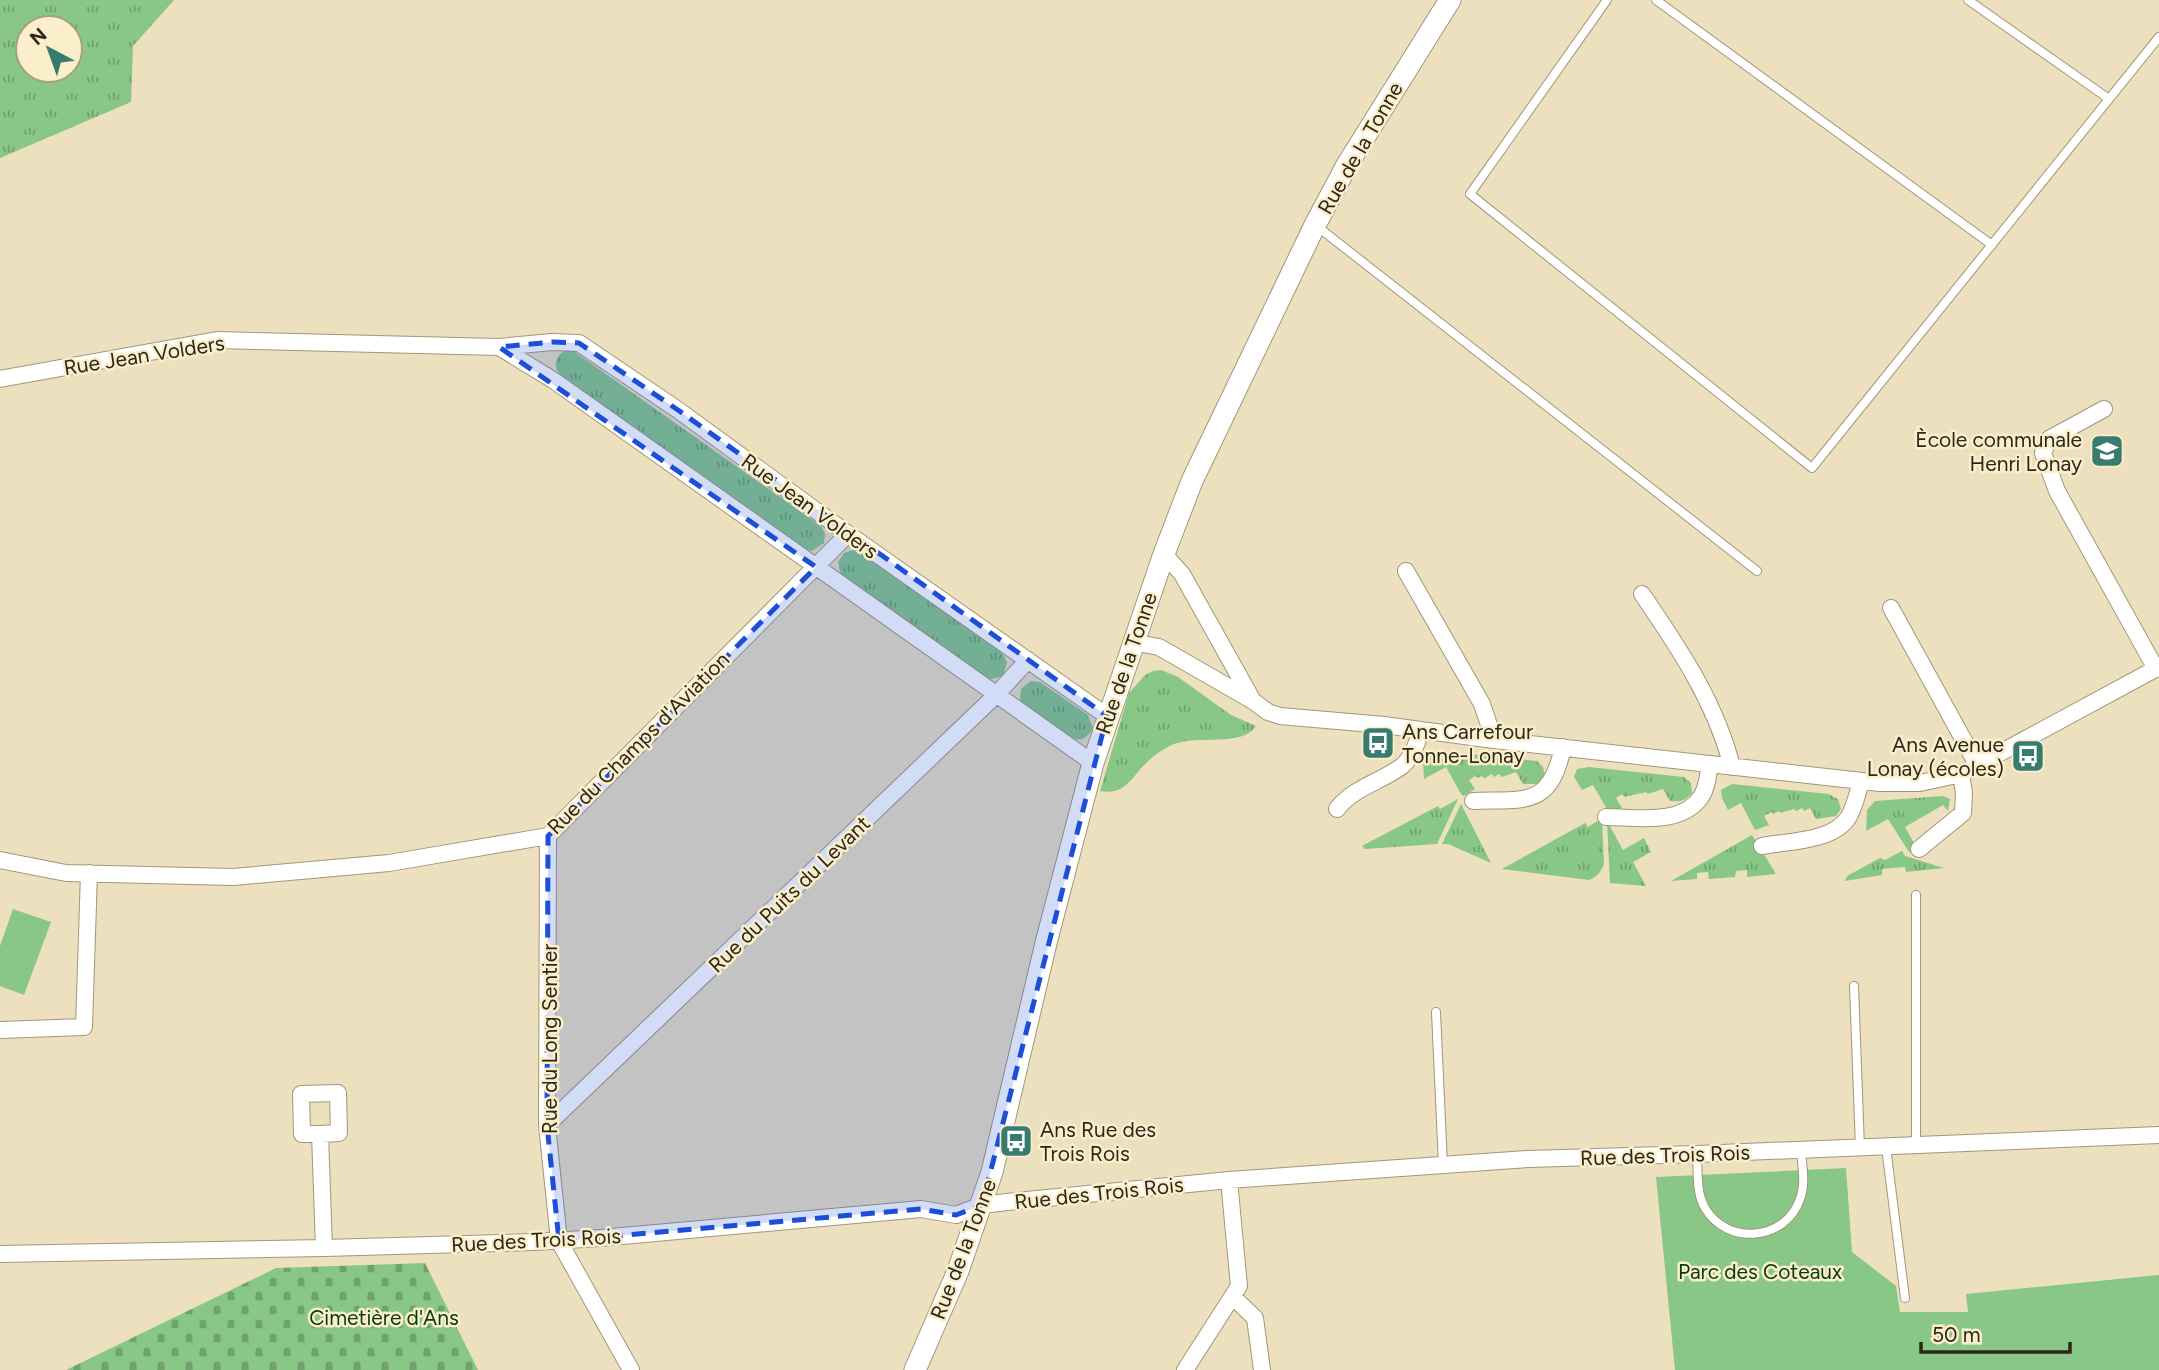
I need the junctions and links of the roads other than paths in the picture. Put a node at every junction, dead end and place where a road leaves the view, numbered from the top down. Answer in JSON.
{"nodes":[{"id":1,"x":1450,"y":0,"type":"edge"},
{"id":2,"x":1607,"y":0,"type":"edge"},
{"id":3,"x":1656,"y":0,"type":"edge"},
{"id":4,"x":1968,"y":0,"type":"edge"},
{"id":5,"x":2159,"y":37,"type":"edge"},
{"id":6,"x":2109,"y":99,"type":"junction"},
{"id":7,"x":1315,"y":225,"type":"junction"},
{"id":8,"x":1992,"y":245,"type":"junction"},
{"id":9,"x":499,"y":347,"type":"junction"},
{"id":10,"x":0,"y":379,"type":"edge"},
{"id":11,"x":2104,"y":408,"type":"dead end"},
{"id":12,"x":848,"y":534,"type":"junction"},
{"id":13,"x":1164,"y":554,"type":"junction"},
{"id":14,"x":816,"y":567,"type":"junction"},
{"id":15,"x":1406,"y":571,"type":"dead end"},
{"id":16,"x":1757,"y":571,"type":"dead end"},
{"id":17,"x":1642,"y":594,"type":"dead end"},
{"id":18,"x":1891,"y":608,"type":"dead end"},
{"id":19,"x":1132,"y":642,"type":"junction"},
{"id":20,"x":1028,"y":660,"type":"junction"},
{"id":21,"x":2157,"y":668,"type":"edge"},
{"id":22,"x":996,"y":695,"type":"junction"},
{"id":23,"x":1253,"y":701,"type":"junction"},
{"id":24,"x":1107,"y":716,"type":"junction"},
{"id":25,"x":1421,"y":731,"type":"junction"},
{"id":26,"x":1494,"y":740,"type":"junction"},
{"id":27,"x":1563,"y":747,"type":"junction"},
{"id":28,"x":1093,"y":763,"type":"junction"},
{"id":29,"x":1710,"y":764,"type":"junction"},
{"id":30,"x":1978,"y":766,"type":"junction"},
{"id":31,"x":1732,"y":767,"type":"junction"},
{"id":32,"x":1961,"y":774,"type":"junction"},
{"id":33,"x":1861,"y":782,"type":"junction"},
{"id":34,"x":1473,"y":802,"type":"dead end"},
{"id":35,"x":1337,"y":809,"type":"dead end"},
{"id":36,"x":1606,"y":817,"type":"dead end"},
{"id":37,"x":548,"y":836,"type":"junction"},
{"id":38,"x":1762,"y":846,"type":"dead end"},
{"id":39,"x":1919,"y":849,"type":"dead end"},
{"id":40,"x":3,"y":861,"type":"edge"},
{"id":41,"x":89,"y":873,"type":"junction"},
{"id":42,"x":0,"y":878,"type":"edge"},
{"id":43,"x":1916,"y":895,"type":"dead end"},
{"id":44,"x":1854,"y":986,"type":"dead end"},
{"id":45,"x":1436,"y":1012,"type":"dead end"},
{"id":46,"x":0,"y":1030,"type":"edge"},
{"id":47,"x":548,"y":1125,"type":"junction"},
{"id":48,"x":320,"y":1134,"type":"dead end"},
{"id":49,"x":2159,"y":1135,"type":"edge"},
{"id":50,"x":1916,"y":1145,"type":"junction"},
{"id":51,"x":1860,"y":1147,"type":"junction"},
{"id":52,"x":1886,"y":1147,"type":"junction"},
{"id":53,"x":1801,"y":1150,"type":"junction"},
{"id":54,"x":1697,"y":1154,"type":"junction"},
{"id":55,"x":1443,"y":1165,"type":"junction"},
{"id":56,"x":1230,"y":1180,"type":"junction"},
{"id":57,"x":982,"y":1205,"type":"junction"},
{"id":58,"x":559,"y":1241,"type":"junction"},
{"id":59,"x":324,"y":1248,"type":"junction"},
{"id":60,"x":0,"y":1254,"type":"edge"},
{"id":61,"x":1233,"y":1297,"type":"junction"},
{"id":62,"x":1905,"y":1298,"type":"dead end"},
{"id":63,"x":631,"y":1370,"type":"edge"},
{"id":64,"x":915,"y":1370,"type":"edge"},
{"id":65,"x":1185,"y":1370,"type":"edge"},
{"id":66,"x":1262,"y":1370,"type":"edge"}],
"edges":[{"from":1,"to":7,"type":"street","name":"Rue de la Tonne"},
{"from":2,"to":8,"type":"lane"},
{"from":3,"to":8,"type":"lane"},
{"from":4,"to":6,"type":"lane"},
{"from":5,"to":6,"type":"lane"},
{"from":6,"to":8,"type":"lane"},
{"from":7,"to":13,"type":"street","name":"Rue de la Tonne"},
{"from":7,"to":16,"type":"lane"},
{"from":9,"to":10,"type":"street","name":"Rue Jean Volders"},
{"from":9,"to":12,"type":"street","name":"Rue Jean Volders"},
{"from":9,"to":14,"type":"street"},
{"from":11,"to":21,"type":"street"},
{"from":12,"to":14,"type":"street","name":"Rue du Champs d'Aviation"},
{"from":12,"to":20,"type":"street","name":"Rue Jean Volders"},
{"from":13,"to":19,"type":"street","name":"Rue de la Tonne"},
{"from":13,"to":23,"type":"street"},
{"from":14,"to":22,"type":"street"},
{"from":14,"to":37,"type":"street","name":"Rue du Champs d'Aviation"},
{"from":15,"to":26,"type":"street"},
{"from":17,"to":31,"type":"street"},
{"from":18,"to":30,"type":"street"},
{"from":19,"to":23,"type":"street"},
{"from":19,"to":24,"type":"street","name":"Rue de la Tonne"},
{"from":20,"to":22,"type":"street","name":"Rue du Puits du Levant"},
{"from":20,"to":24,"type":"street","name":"Rue Jean Volders"},
{"from":21,"to":30,"type":"street"},
{"from":22,"to":28,"type":"street"},
{"from":22,"to":47,"type":"street","name":"Rue du Puits du Levant"},
{"from":23,"to":25,"type":"street"},
{"from":24,"to":28,"type":"street","name":"Rue de la Tonne"},
{"from":25,"to":26,"type":"street"},
{"from":25,"to":35,"type":"street"},
{"from":26,"to":27,"type":"street"},
{"from":27,"to":29,"type":"street"},
{"from":27,"to":34,"type":"street"},
{"from":28,"to":57,"type":"street","name":"Rue de la Tonne"},
{"from":29,"to":31,"type":"street"},
{"from":29,"to":36,"type":"street"},
{"from":30,"to":32,"type":"street"},
{"from":31,"to":33,"type":"street"},
{"from":32,"to":33,"type":"street"},
{"from":32,"to":39,"type":"street"},
{"from":33,"to":38,"type":"street"},
{"from":37,"to":41,"type":"street","name":"Rue du Champs d'Aviation"},
{"from":37,"to":47,"type":"street","name":"Rue du Long Sentier"},
{"from":40,"to":41,"type":"street","name":"Rue du Champs d'Aviation"},
{"from":40,"to":42,"type":"street"},
{"from":41,"to":46,"type":"street"},
{"from":43,"to":50,"type":"lane"},
{"from":44,"to":51,"type":"lane"},
{"from":45,"to":55,"type":"lane"},
{"from":47,"to":58,"type":"street","name":"Rue du Long Sentier"},
{"from":48,"to":59,"type":"street"},
{"from":49,"to":50,"type":"street","name":"Rue des Trois Rois"},
{"from":50,"to":52,"type":"street","name":"Rue des Trois Rois"},
{"from":51,"to":52,"type":"street","name":"Rue des Trois Rois"},
{"from":51,"to":53,"type":"street","name":"Rue des Trois Rois"},
{"from":52,"to":62,"type":"lane"},
{"from":53,"to":54,"type":"street","name":"Rue des Trois Rois"},
{"from":53,"to":54,"type":"lane"},
{"from":54,"to":55,"type":"street","name":"Rue des Trois Rois"},
{"from":55,"to":56,"type":"street","name":"Rue des Trois Rois"},
{"from":56,"to":57,"type":"street","name":"Rue des Trois Rois"},
{"from":56,"to":61,"type":"street"},
{"from":57,"to":58,"type":"street","name":"Rue des Trois Rois"},
{"from":57,"to":64,"type":"street","name":"Rue de la Tonne"},
{"from":58,"to":59,"type":"street","name":"Rue des Trois Rois"},
{"from":58,"to":63,"type":"street"},
{"from":59,"to":60,"type":"street","name":"Rue des Trois Rois"},
{"from":61,"to":65,"type":"street"},
{"from":61,"to":66,"type":"street"}]}
